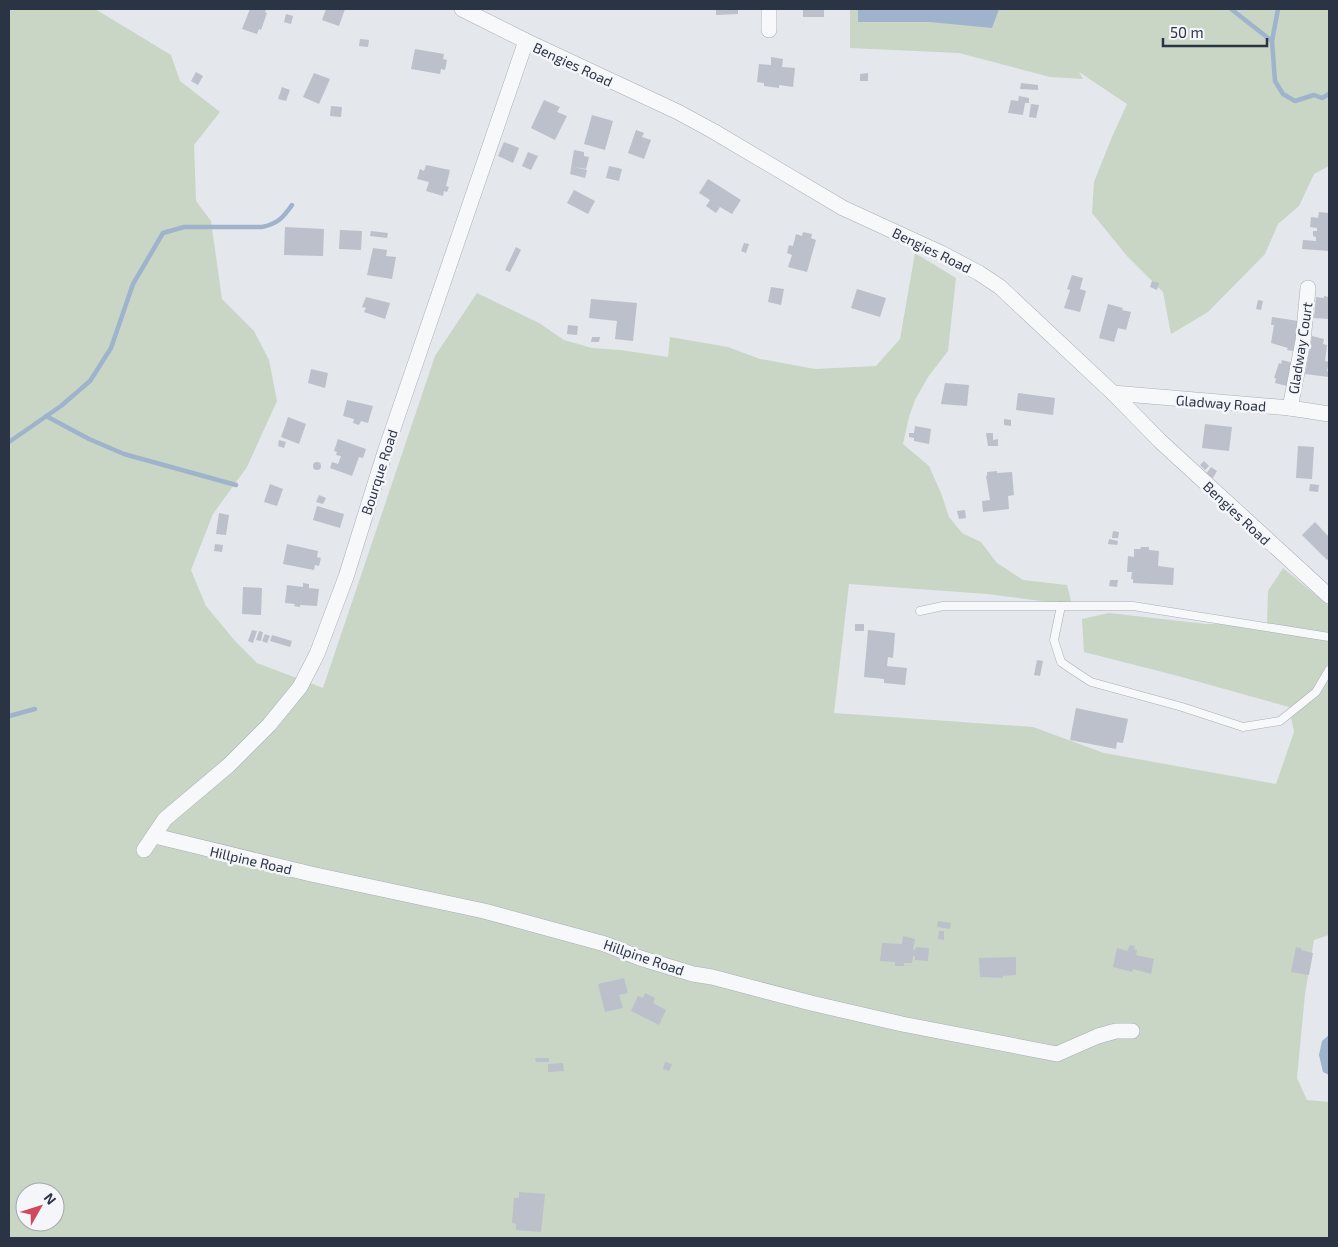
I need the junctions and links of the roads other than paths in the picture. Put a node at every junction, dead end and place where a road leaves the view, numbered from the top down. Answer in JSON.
{"nodes":[{"id":1,"x":462,"y":9,"type":"edge"},
{"id":2,"x":769,"y":9,"type":"edge"},
{"id":3,"x":769,"y":30,"type":"dead end"},
{"id":4,"x":526,"y":41,"type":"junction"},
{"id":5,"x":1308,"y":288,"type":"dead end"},
{"id":6,"x":1113,"y":393,"type":"junction"},
{"id":7,"x":1290,"y":408,"type":"junction"},
{"id":8,"x":1329,"y":414,"type":"edge"},
{"id":9,"x":1329,"y":596,"type":"edge"},
{"id":10,"x":1061,"y":606,"type":"junction"},
{"id":11,"x":920,"y":611,"type":"dead end"},
{"id":12,"x":1329,"y":637,"type":"edge"},
{"id":13,"x":1329,"y":670,"type":"edge"},
{"id":14,"x":155,"y":836,"type":"junction"},
{"id":15,"x":144,"y":850,"type":"dead end"},
{"id":16,"x":1132,"y":1031,"type":"dead end"}],
"edges":[{"from":1,"to":4,"type":"street","name":"Bengies Road"},
{"from":2,"to":3,"type":"street"},
{"from":4,"to":6,"type":"street","name":"Bengies Road"},
{"from":4,"to":14,"type":"street","name":"Bourque Road"},
{"from":5,"to":7,"type":"street","name":"Gladway Court"},
{"from":6,"to":7,"type":"street","name":"Gladway Road"},
{"from":6,"to":9,"type":"street","name":"Bengies Road"},
{"from":7,"to":8,"type":"street","name":"Gladway Road"},
{"from":10,"to":11,"type":"lane"},
{"from":10,"to":12,"type":"lane"},
{"from":10,"to":13,"type":"lane"},
{"from":14,"to":15,"type":"street","name":"Bourque Road"},
{"from":14,"to":16,"type":"street","name":"Hillpine Road"}]}
